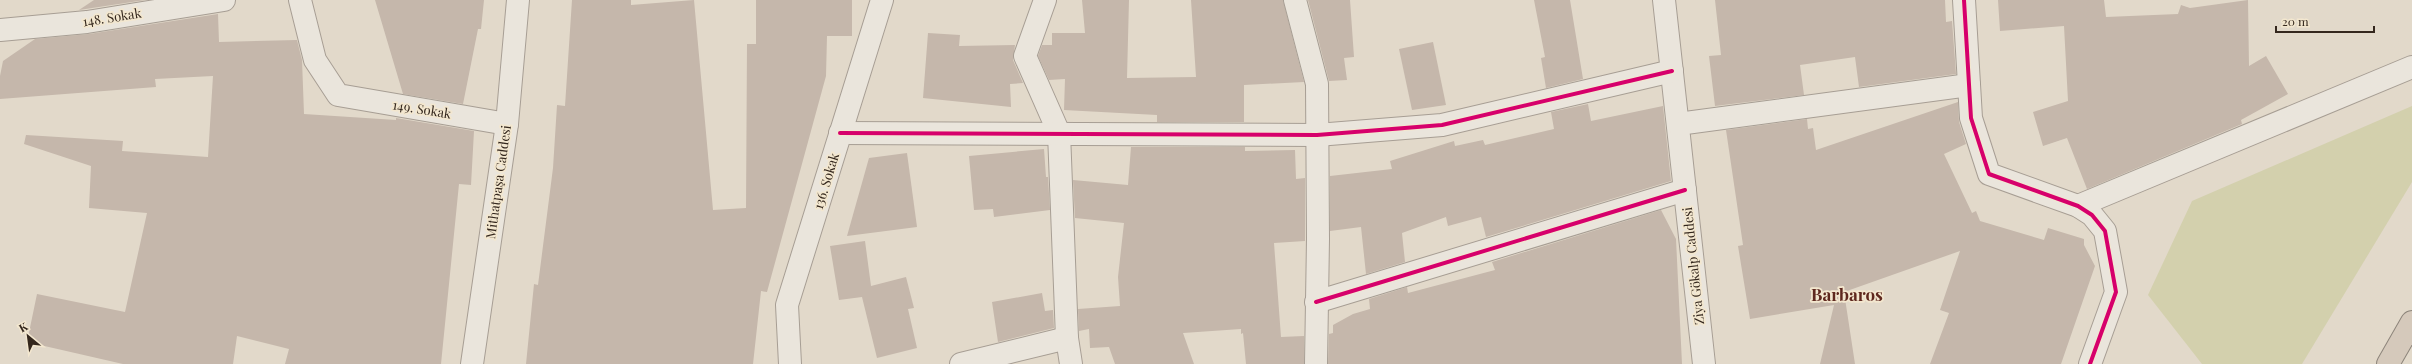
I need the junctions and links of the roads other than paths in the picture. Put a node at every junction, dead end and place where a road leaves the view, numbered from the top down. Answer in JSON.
{"nodes":[{"id":1,"x":224,"y":0,"type":"edge"},
{"id":2,"x":300,"y":0,"type":"edge"},
{"id":3,"x":518,"y":0,"type":"edge"},
{"id":4,"x":882,"y":0,"type":"edge"},
{"id":5,"x":1045,"y":0,"type":"edge"},
{"id":6,"x":1295,"y":0,"type":"edge"},
{"id":7,"x":1664,"y":0,"type":"edge"},
{"id":8,"x":1964,"y":0,"type":"edge"},
{"id":9,"x":0,"y":30,"type":"edge"},
{"id":10,"x":2412,"y":67,"type":"edge"},
{"id":11,"x":1672,"y":71,"type":"junction"},
{"id":12,"x":1969,"y":85,"type":"junction"},
{"id":13,"x":507,"y":124,"type":"junction"},
{"id":14,"x":1678,"y":124,"type":"junction"},
{"id":15,"x":840,"y":133,"type":"junction"},
{"id":16,"x":1059,"y":133,"type":"junction"},
{"id":17,"x":1318,"y":134,"type":"junction"},
{"id":18,"x":1685,"y":190,"type":"junction"},
{"id":19,"x":2078,"y":206,"type":"junction"},
{"id":20,"x":1316,"y":302,"type":"junction"},
{"id":21,"x":2412,"y":322,"type":"edge"},
{"id":22,"x":1067,"y":338,"type":"junction"},
{"id":23,"x":472,"y":364,"type":"edge"},
{"id":24,"x":790,"y":364,"type":"edge"},
{"id":25,"x":961,"y":364,"type":"edge"},
{"id":26,"x":1071,"y":364,"type":"edge"},
{"id":27,"x":1316,"y":364,"type":"edge"},
{"id":28,"x":1704,"y":364,"type":"edge"},
{"id":29,"x":2090,"y":364,"type":"edge"},
{"id":30,"x":2388,"y":364,"type":"edge"}],
"edges":[{"from":1,"to":9,"type":"street","name":"148. Sokak"},
{"from":2,"to":13,"type":"street","name":"149. Sokak"},
{"from":3,"to":13,"type":"street","name":"Mithatpaşa Caddesi"},
{"from":4,"to":15,"type":"street","name":"136. Sokak"},
{"from":5,"to":16,"type":"street"},
{"from":6,"to":17,"type":"street"},
{"from":7,"to":11,"type":"street","name":"Ziya Gökalp Caddesi"},
{"from":8,"to":12,"type":"street"},
{"from":10,"to":19,"type":"street"},
{"from":11,"to":14,"type":"street","name":"Ziya Gökalp Caddesi"},
{"from":11,"to":17,"type":"street"},
{"from":12,"to":14,"type":"street"},
{"from":12,"to":19,"type":"street"},
{"from":13,"to":23,"type":"street","name":"Mithatpaşa Caddesi"},
{"from":14,"to":18,"type":"street","name":"Ziya Gökalp Caddesi"},
{"from":15,"to":16,"type":"street"},
{"from":15,"to":24,"type":"street","name":"136. Sokak"},
{"from":16,"to":17,"type":"street"},
{"from":16,"to":22,"type":"street"},
{"from":17,"to":20,"type":"street"},
{"from":18,"to":20,"type":"street"},
{"from":18,"to":28,"type":"street","name":"Ziya Gökalp Caddesi"},
{"from":19,"to":29,"type":"street"},
{"from":20,"to":27,"type":"street"},
{"from":21,"to":30,"type":"highway"},
{"from":22,"to":25,"type":"street"},
{"from":22,"to":26,"type":"street"}]}
